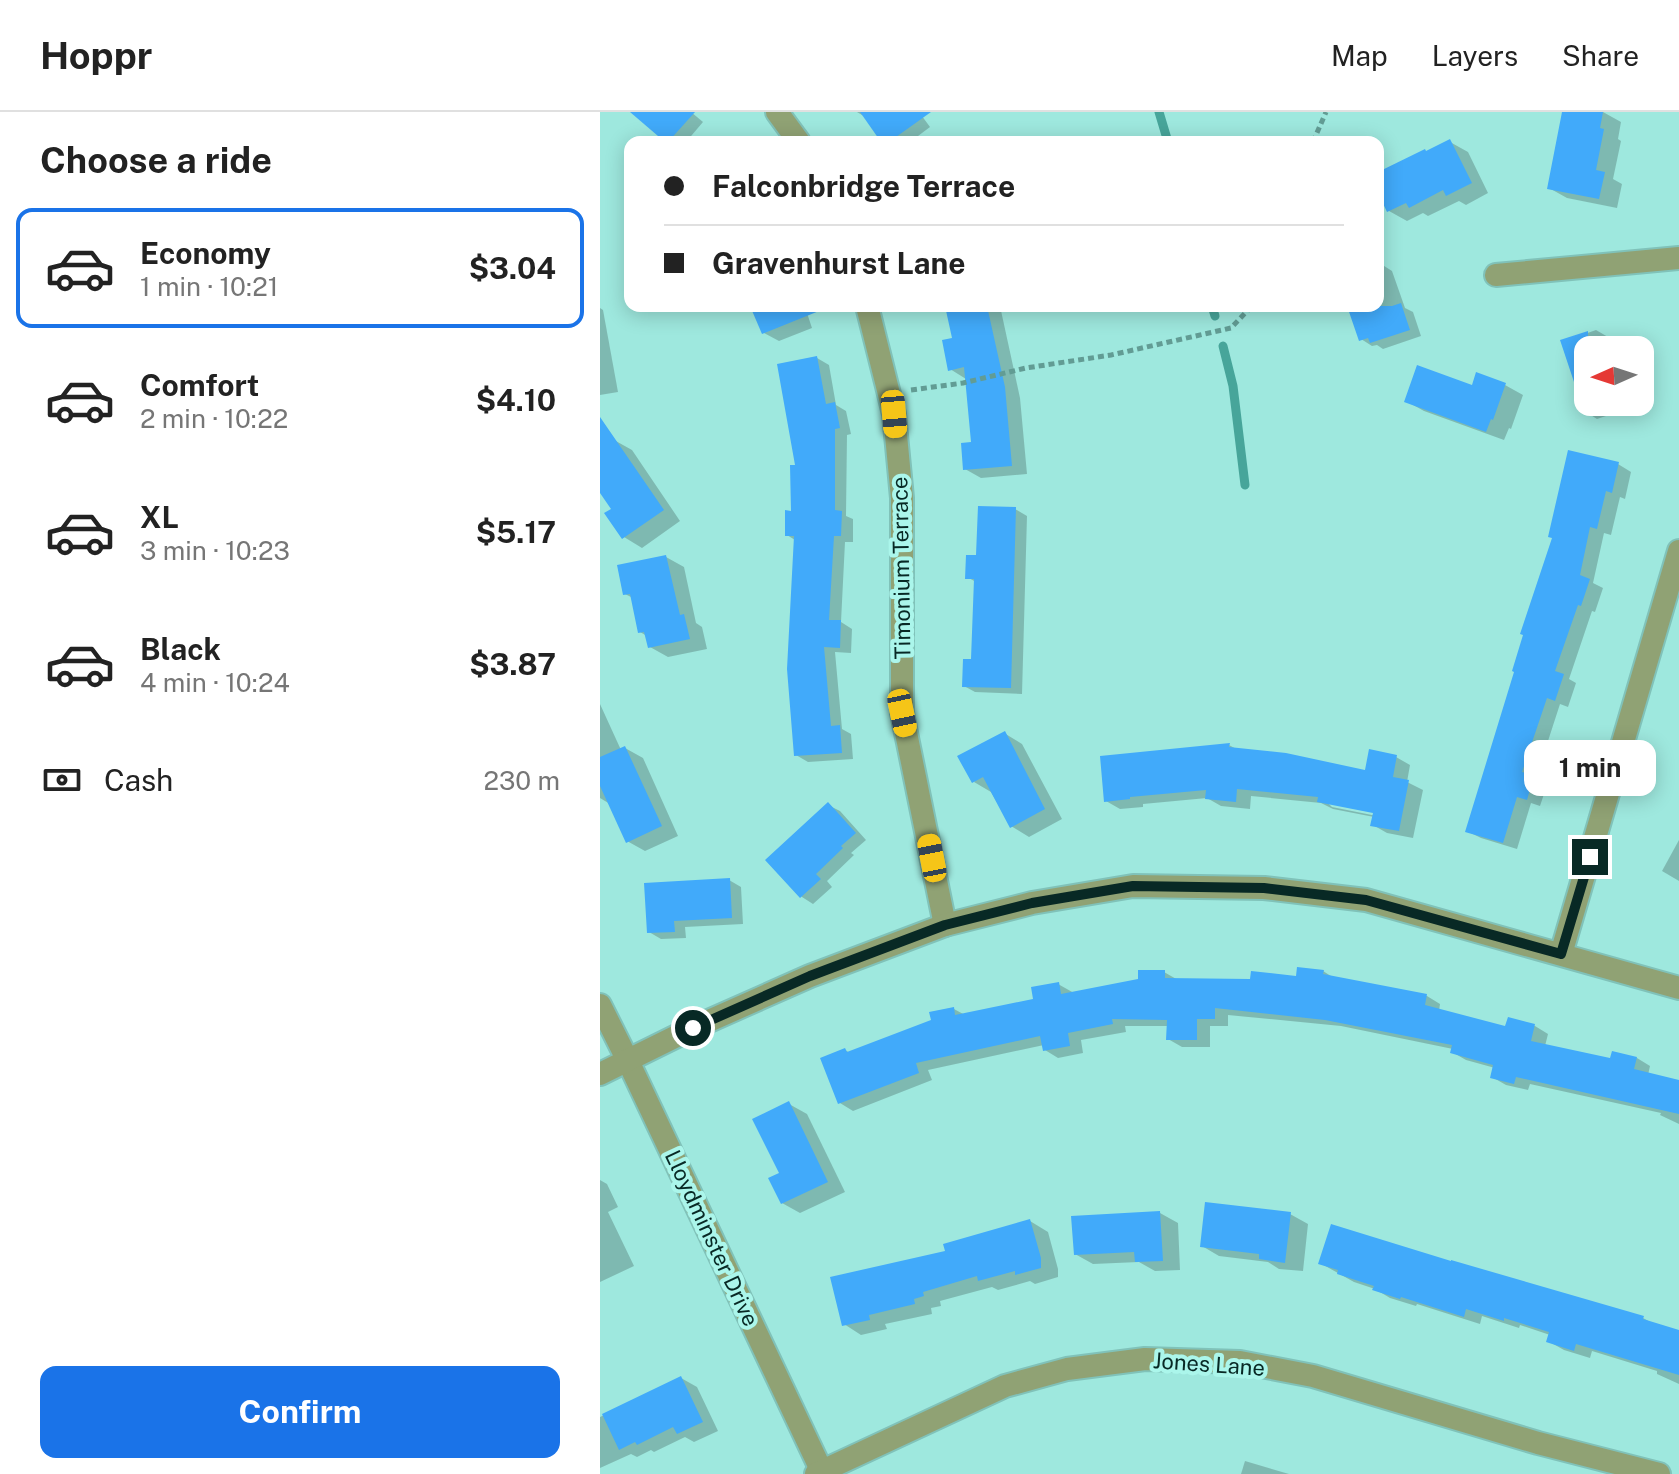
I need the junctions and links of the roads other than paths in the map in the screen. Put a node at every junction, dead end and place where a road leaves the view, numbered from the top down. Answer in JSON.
{"nodes":[{"id":1,"x":777,"y":112,"type":"edge"},
{"id":2,"x":795,"y":136,"type":"edge"},
{"id":3,"x":1679,"y":258,"type":"edge"},
{"id":4,"x":1496,"y":275,"type":"dead end"},
{"id":5,"x":868,"y":312,"type":"edge"},
{"id":6,"x":1679,"y":551,"type":"edge"},
{"id":7,"x":945,"y":925,"type":"junction"},
{"id":8,"x":1561,"y":954,"type":"junction"},
{"id":9,"x":1679,"y":988,"type":"edge"},
{"id":10,"x":600,"y":1005,"type":"edge"},
{"id":11,"x":628,"y":1061,"type":"junction"},
{"id":12,"x":600,"y":1074,"type":"edge"},
{"id":13,"x":820,"y":1473,"type":"edge"},
{"id":14,"x":1659,"y":1474,"type":"edge"}],
"edges":[{"from":1,"to":2,"type":"street"},
{"from":3,"to":4,"type":"street"},
{"from":5,"to":7,"type":"street","name":"Timonium Terrace"},
{"from":6,"to":8,"type":"street"},
{"from":7,"to":8,"type":"street"},
{"from":7,"to":11,"type":"street"},
{"from":8,"to":9,"type":"street"},
{"from":10,"to":11,"type":"street","name":"Lloydminster Drive"},
{"from":11,"to":12,"type":"street"},
{"from":11,"to":13,"type":"street","name":"Lloydminster Drive"},
{"from":13,"to":14,"type":"street","name":"Jones Lane"}]}
